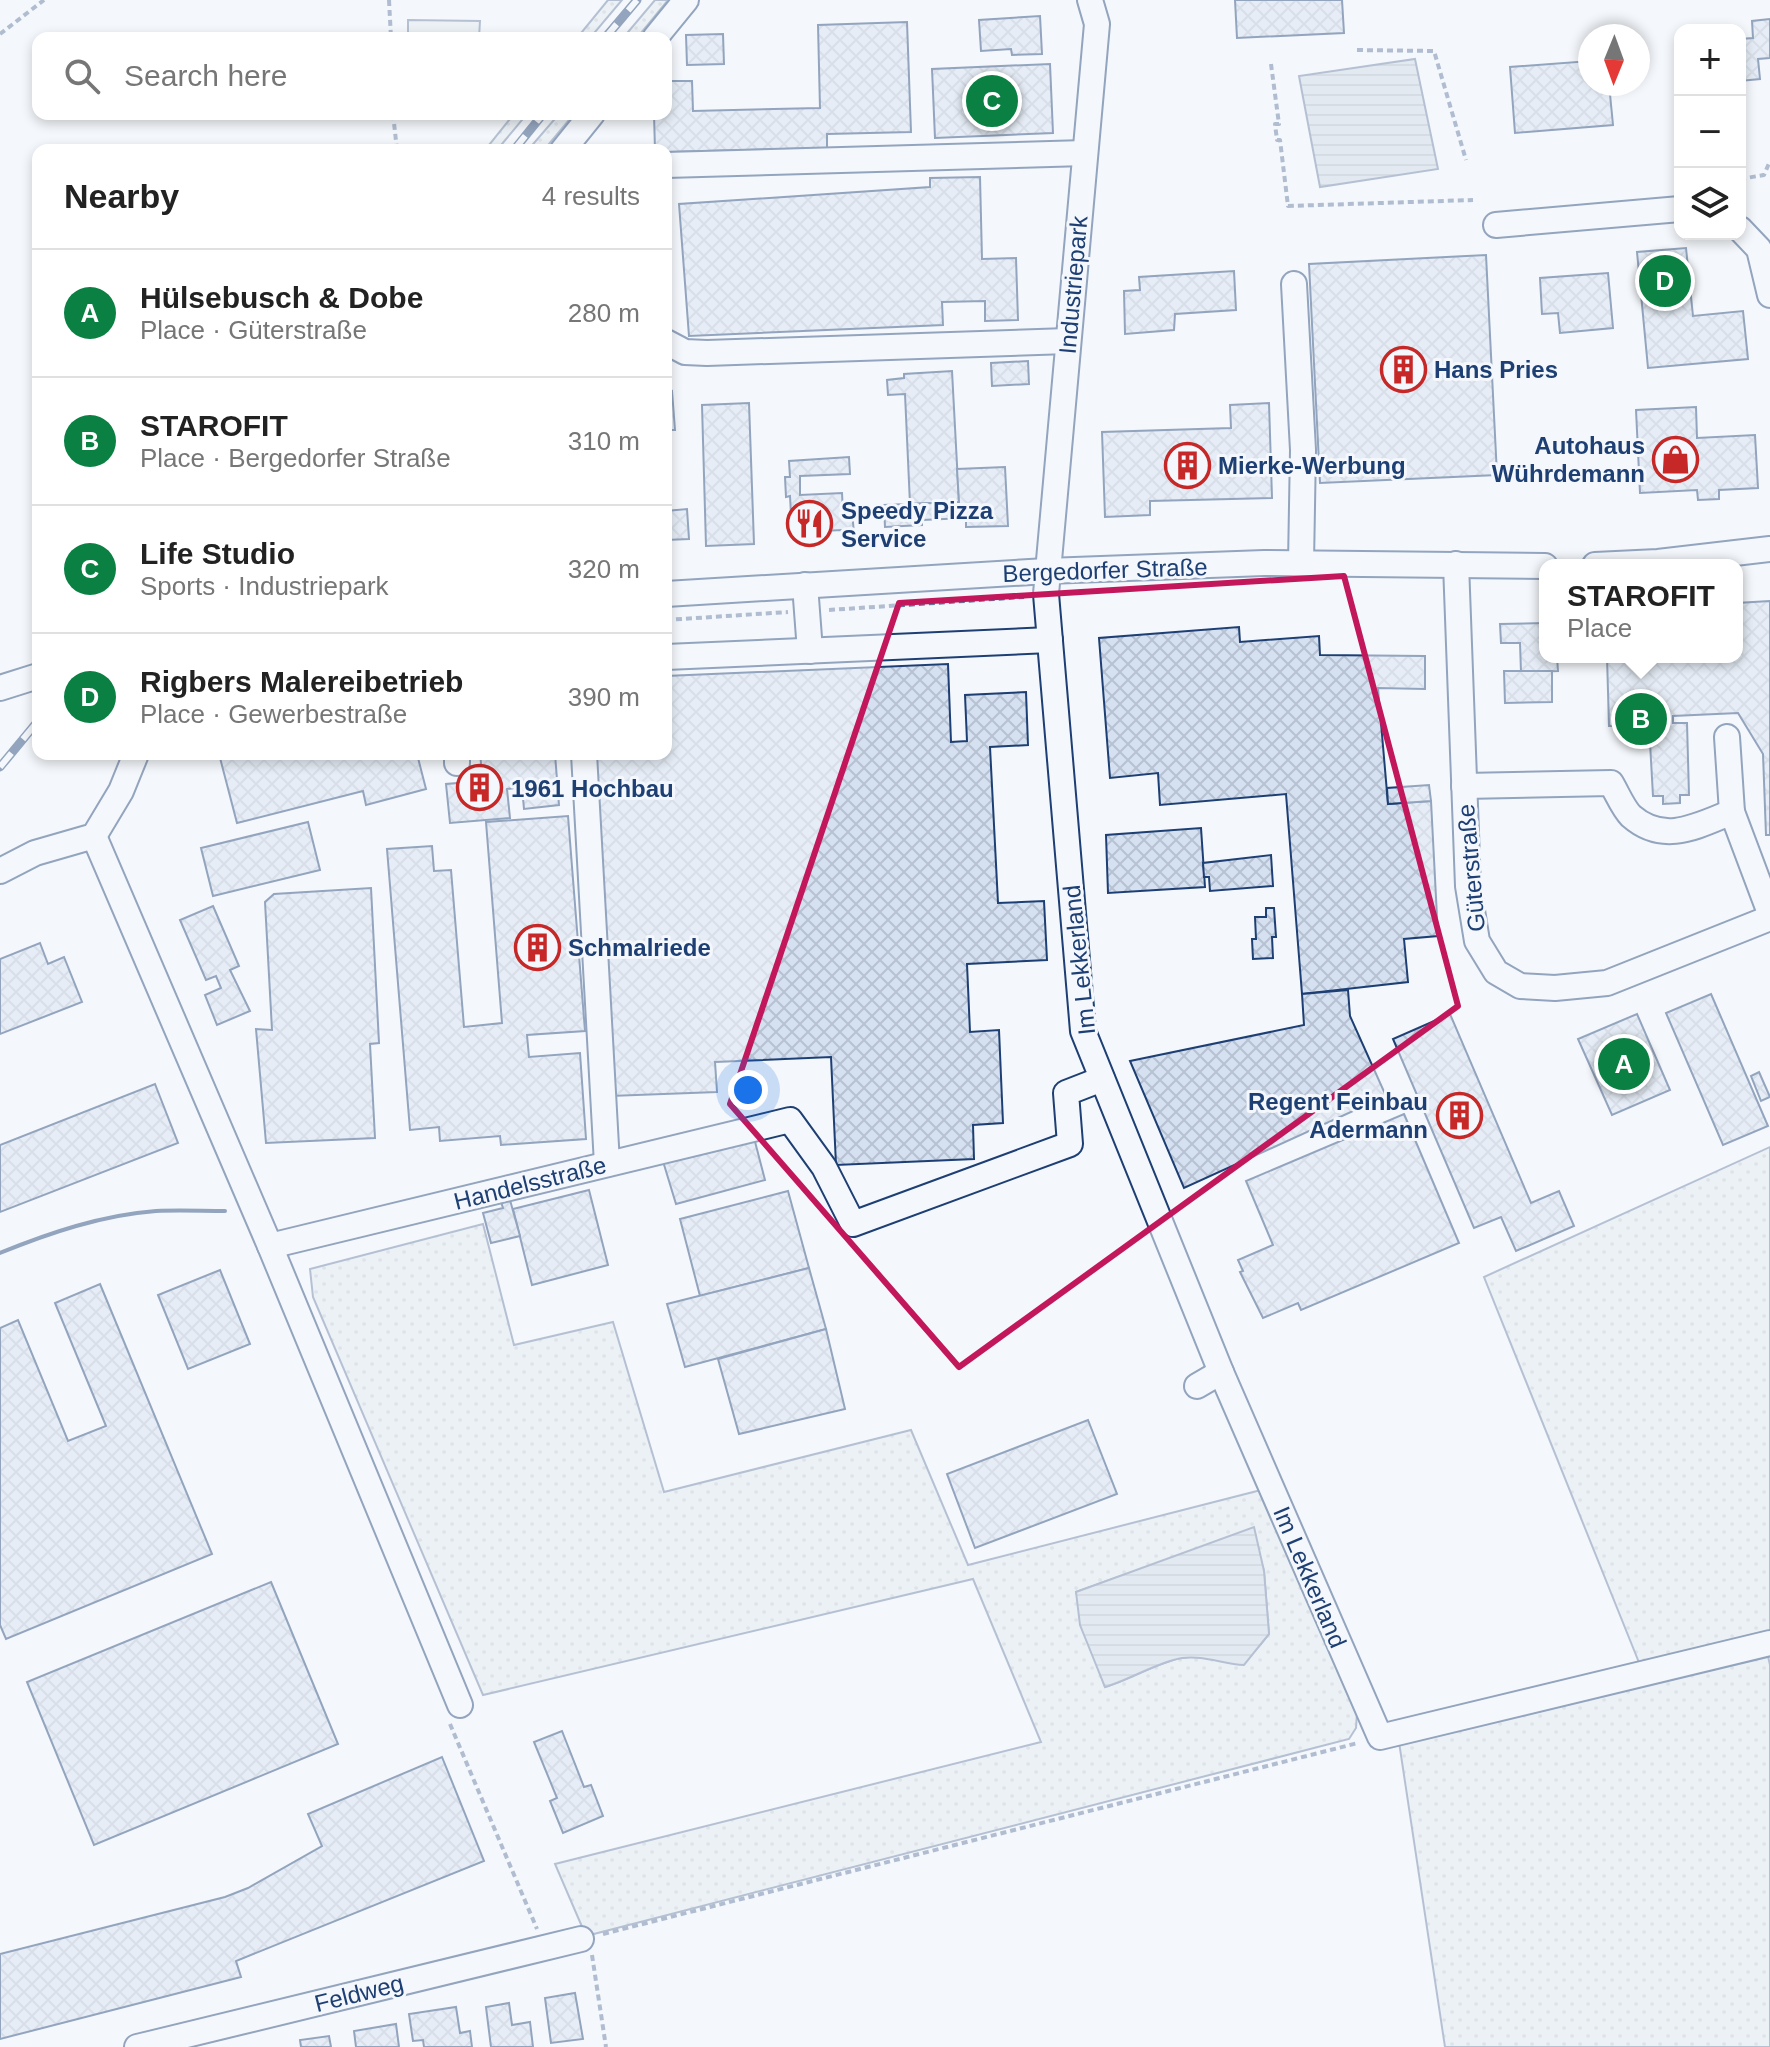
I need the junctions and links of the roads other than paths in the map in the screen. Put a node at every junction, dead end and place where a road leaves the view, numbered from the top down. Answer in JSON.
{"nodes":[{"id":1,"x":1090,"y":0,"type":"edge"},
{"id":2,"x":688,"y":2,"type":"edge"},
{"id":3,"x":660,"y":32,"type":"edge"},
{"id":4,"x":587,"y":120,"type":"edge"},
{"id":5,"x":568,"y":144,"type":"edge"},
{"id":6,"x":1085,"y":153,"type":"junction"},
{"id":7,"x":672,"y":165,"type":"edge"},
{"id":8,"x":1674,"y":210,"type":"edge"},
{"id":9,"x":1496,"y":225,"type":"dead end"},
{"id":10,"x":1746,"y":235,"type":"edge"},
{"id":11,"x":1766,"y":264,"type":"edge"},
{"id":12,"x":1294,"y":284,"type":"dead end"},
{"id":13,"x":1770,"y":295,"type":"edge"},
{"id":14,"x":1068,"y":341,"type":"junction"},
{"id":15,"x":672,"y":345,"type":"edge"},
{"id":16,"x":1770,"y":549,"type":"edge"},
{"id":17,"x":1684,"y":559,"type":"edge"},
{"id":18,"x":1301,"y":563,"type":"junction"},
{"id":19,"x":1456,"y":564,"type":"junction"},
{"id":20,"x":1539,"y":566,"type":"edge"},
{"id":21,"x":1047,"y":582,"type":"junction"},
{"id":22,"x":805,"y":585,"type":"junction"},
{"id":23,"x":672,"y":594,"type":"edge"},
{"id":24,"x":1050,"y":640,"type":"junction"},
{"id":25,"x":810,"y":651,"type":"junction"},
{"id":26,"x":672,"y":657,"type":"edge"},
{"id":27,"x":32,"y":678,"type":"edge"},
{"id":28,"x":0,"y":688,"type":"edge"},
{"id":29,"x":1727,"y":737,"type":"dead end"},
{"id":30,"x":134,"y":760,"type":"edge"},
{"id":31,"x":584,"y":760,"type":"edge"},
{"id":32,"x":1464,"y":786,"type":"junction"},
{"id":33,"x":1732,"y":812,"type":"junction"},
{"id":34,"x":94,"y":836,"type":"junction"},
{"id":35,"x":0,"y":871,"type":"edge"},
{"id":36,"x":1770,"y":915,"type":"edge"},
{"id":37,"x":1102,"y":1079,"type":"junction"},
{"id":38,"x":607,"y":1164,"type":"junction"},
{"id":39,"x":270,"y":1246,"type":"junction"},
{"id":40,"x":1221,"y":1372,"type":"junction"},
{"id":41,"x":1197,"y":1386,"type":"dead end"},
{"id":42,"x":1770,"y":1643,"type":"edge"},
{"id":43,"x":460,"y":1705,"type":"road end"},
{"id":44,"x":585,"y":1938,"type":"road end"},
{"id":45,"x":137,"y":2047,"type":"edge"}],
"edges":[{"from":1,"to":6,"type":"street","name":"Industriepark"},
{"from":2,"to":3,"type":"street"},
{"from":4,"to":5,"type":"street"},
{"from":6,"to":7,"type":"street"},
{"from":6,"to":14,"type":"street","name":"Industriepark"},
{"from":8,"to":9,"type":"street"},
{"from":10,"to":11,"type":"street"},
{"from":11,"to":13,"type":"street"},
{"from":12,"to":18,"type":"street"},
{"from":14,"to":15,"type":"street"},
{"from":14,"to":21,"type":"street","name":"Industriepark"},
{"from":16,"to":17,"type":"street"},
{"from":18,"to":19,"type":"street","name":"Bergedorfer Straße"},
{"from":18,"to":21,"type":"street","name":"Bergedorfer Straße"},
{"from":19,"to":20,"type":"street","name":"Bergedorfer Straße"},
{"from":19,"to":32,"type":"street","name":"Güterstraße"},
{"from":21,"to":22,"type":"street","name":"Bergedorfer Straße"},
{"from":21,"to":24,"type":"street","name":"Im Lekkerland"},
{"from":22,"to":23,"type":"street","name":"Bergedorfer Straße"},
{"from":22,"to":25,"type":"street"},
{"from":24,"to":25,"type":"street"},
{"from":24,"to":37,"type":"street","name":"Im Lekkerland"},
{"from":25,"to":26,"type":"street"},
{"from":27,"to":28,"type":"street"},
{"from":29,"to":33,"type":"street"},
{"from":30,"to":34,"type":"street"},
{"from":31,"to":38,"type":"street"},
{"from":32,"to":33,"type":"street"},
{"from":32,"to":36,"type":"street","name":"Güterstraße"},
{"from":33,"to":36,"type":"street"},
{"from":34,"to":35,"type":"street"},
{"from":34,"to":39,"type":"street"},
{"from":37,"to":38,"type":"street","name":"Handelsstraße"},
{"from":37,"to":40,"type":"street","name":"Im Lekkerland"},
{"from":38,"to":39,"type":"street","name":"Handelsstraße"},
{"from":39,"to":43,"type":"street"},
{"from":40,"to":41,"type":"street"},
{"from":40,"to":42,"type":"street","name":"Im Lekkerland"},
{"from":44,"to":45,"type":"street","name":"Feldweg"}]}
